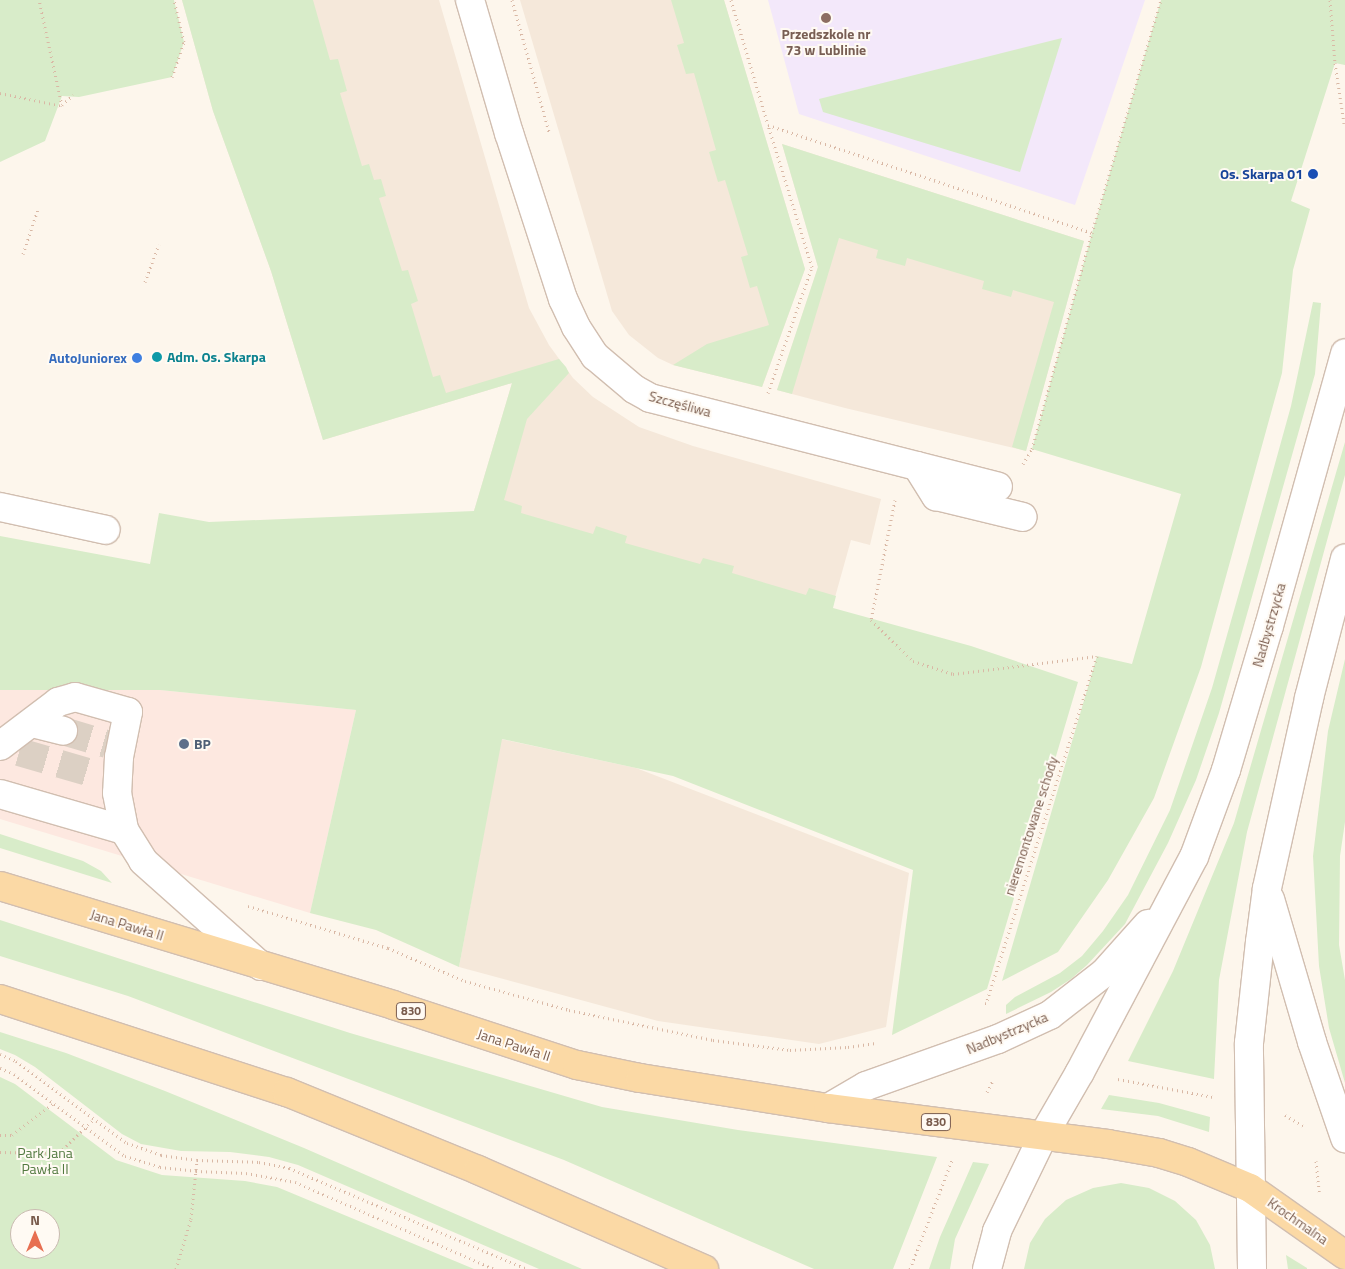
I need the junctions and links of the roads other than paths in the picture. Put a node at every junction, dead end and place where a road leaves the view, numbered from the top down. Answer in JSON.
{"nodes":[{"id":1,"x":470,"y":0,"type":"edge"},
{"id":2,"x":1345,"y":353,"type":"edge"},
{"id":3,"x":917,"y":466,"type":"junction"},
{"id":4,"x":998,"y":487,"type":"road end"},
{"id":5,"x":0,"y":506,"type":"edge"},
{"id":6,"x":1023,"y":517,"type":"dead end"},
{"id":7,"x":106,"y":530,"type":"dead end"},
{"id":8,"x":1345,"y":559,"type":"edge"},
{"id":9,"x":32,"y":723,"type":"junction"},
{"id":10,"x":63,"y":731,"type":"tunnel mouth"},
{"id":11,"x":6,"y":748,"type":"edge"},
{"id":12,"x":0,"y":794,"type":"edge"},
{"id":13,"x":124,"y":830,"type":"junction"},
{"id":14,"x":0,"y":886,"type":"edge"},
{"id":15,"x":1267,"y":888,"type":"junction"},
{"id":16,"x":1177,"y":892,"type":"junction"},
{"id":17,"x":261,"y":966,"type":"junction"},
{"id":18,"x":0,"y":999,"type":"edge"},
{"id":19,"x":828,"y":1108,"type":"junction"},
{"id":20,"x":1043,"y":1136,"type":"junction"},
{"id":21,"x":1345,"y":1138,"type":"edge"},
{"id":22,"x":1250,"y":1188,"type":"junction"},
{"id":23,"x":1345,"y":1254,"type":"edge"},
{"id":24,"x":704,"y":1269,"type":"edge"},
{"id":25,"x":987,"y":1269,"type":"edge"},
{"id":26,"x":1252,"y":1269,"type":"edge"}],
"edges":[{"from":1,"to":3,"type":"street","name":"Szczęśliwa"},
{"from":2,"to":16,"type":"street","name":"Nadbystrzycka"},
{"from":3,"to":4,"type":"street","name":"Szczęśliwa"},
{"from":3,"to":6,"type":"street"},
{"from":5,"to":7,"type":"street"},
{"from":8,"to":15,"type":"street"},
{"from":9,"to":10,"type":"street"},
{"from":9,"to":11,"type":"street"},
{"from":9,"to":13,"type":"street"},
{"from":12,"to":13,"type":"street"},
{"from":13,"to":17,"type":"street"},
{"from":14,"to":17,"type":"main road","name":"Jana Pawła II","number":"830"},
{"from":15,"to":21,"type":"street"},
{"from":15,"to":22,"type":"street"},
{"from":16,"to":19,"type":"street","name":"Nadbystrzycka"},
{"from":16,"to":20,"type":"street","name":"Nadbystrzycka"},
{"from":17,"to":19,"type":"main road","name":"Jana Pawła II","number":"830"},
{"from":18,"to":24,"type":"main road"},
{"from":19,"to":20,"type":"main road","name":"Jana Pawła II","number":"830"},
{"from":20,"to":22,"type":"main road","number":"830"},
{"from":20,"to":25,"type":"street","name":"Nadbystrzycka"},
{"from":22,"to":23,"type":"main road","name":"Krochmalna","number":"830"},
{"from":22,"to":26,"type":"street"}]}
